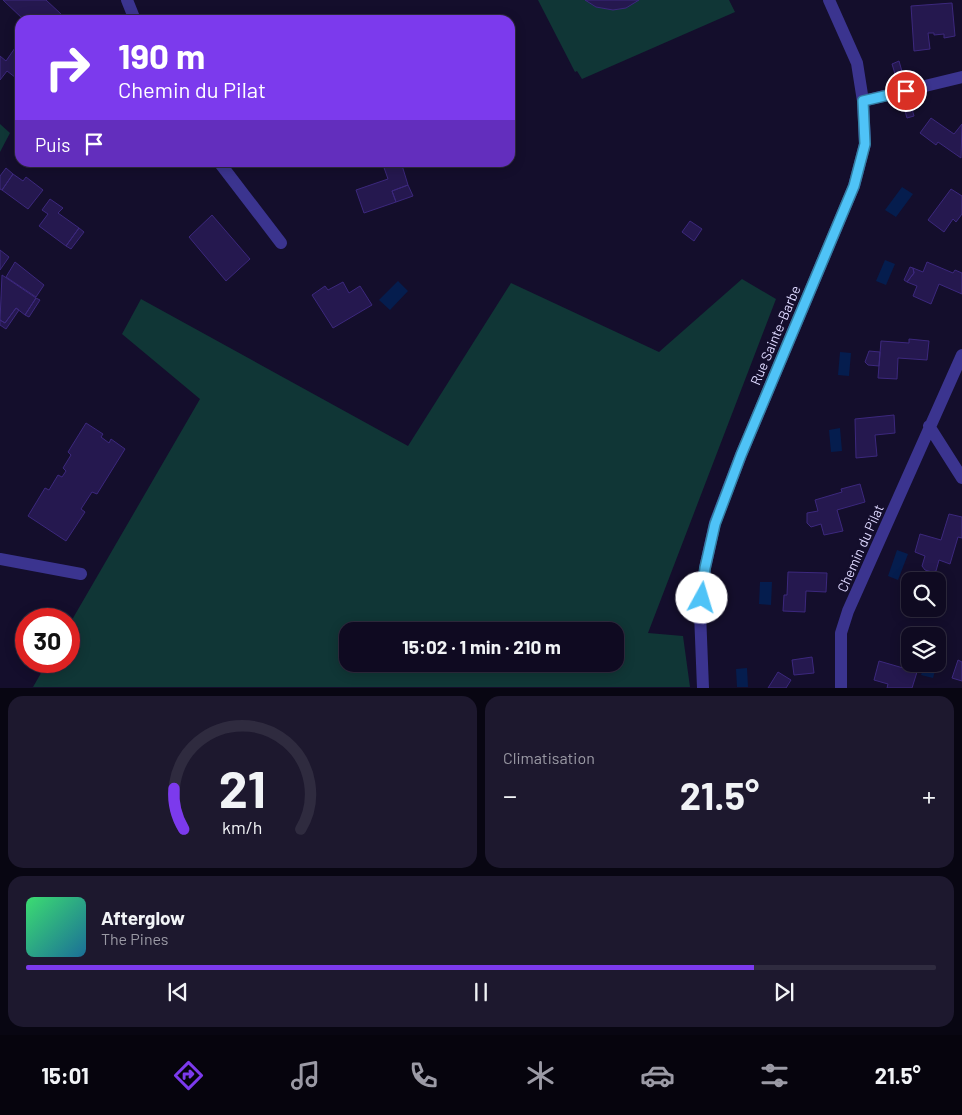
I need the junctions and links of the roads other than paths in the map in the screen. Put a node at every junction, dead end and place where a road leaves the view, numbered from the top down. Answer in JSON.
{"nodes":[{"id":1,"x":127,"y":0,"type":"edge"},
{"id":2,"x":829,"y":0,"type":"edge"},
{"id":3,"x":133,"y":15,"type":"edge"},
{"id":4,"x":962,"y":77,"type":"edge"},
{"id":5,"x":863,"y":101,"type":"junction"},
{"id":6,"x":223,"y":167,"type":"edge"},
{"id":7,"x":281,"y":243,"type":"dead end"},
{"id":8,"x":962,"y":355,"type":"edge"},
{"id":9,"x":929,"y":426,"type":"junction"},
{"id":10,"x":962,"y":478,"type":"edge"},
{"id":11,"x":0,"y":559,"type":"edge"},
{"id":12,"x":81,"y":574,"type":"dead end"},
{"id":13,"x":703,"y":688,"type":"edge"},
{"id":14,"x":840,"y":688,"type":"edge"}],
"edges":[{"from":1,"to":3,"type":"street"},
{"from":2,"to":5,"type":"street","name":"Rue Sainte-Barbe"},
{"from":4,"to":5,"type":"street"},
{"from":5,"to":13,"type":"street","name":"Rue Sainte-Barbe"},
{"from":6,"to":7,"type":"street"},
{"from":8,"to":9,"type":"street","name":"Chemin du Pilat"},
{"from":9,"to":10,"type":"street"},
{"from":9,"to":14,"type":"street","name":"Chemin du Pilat"},
{"from":11,"to":12,"type":"street"}]}
